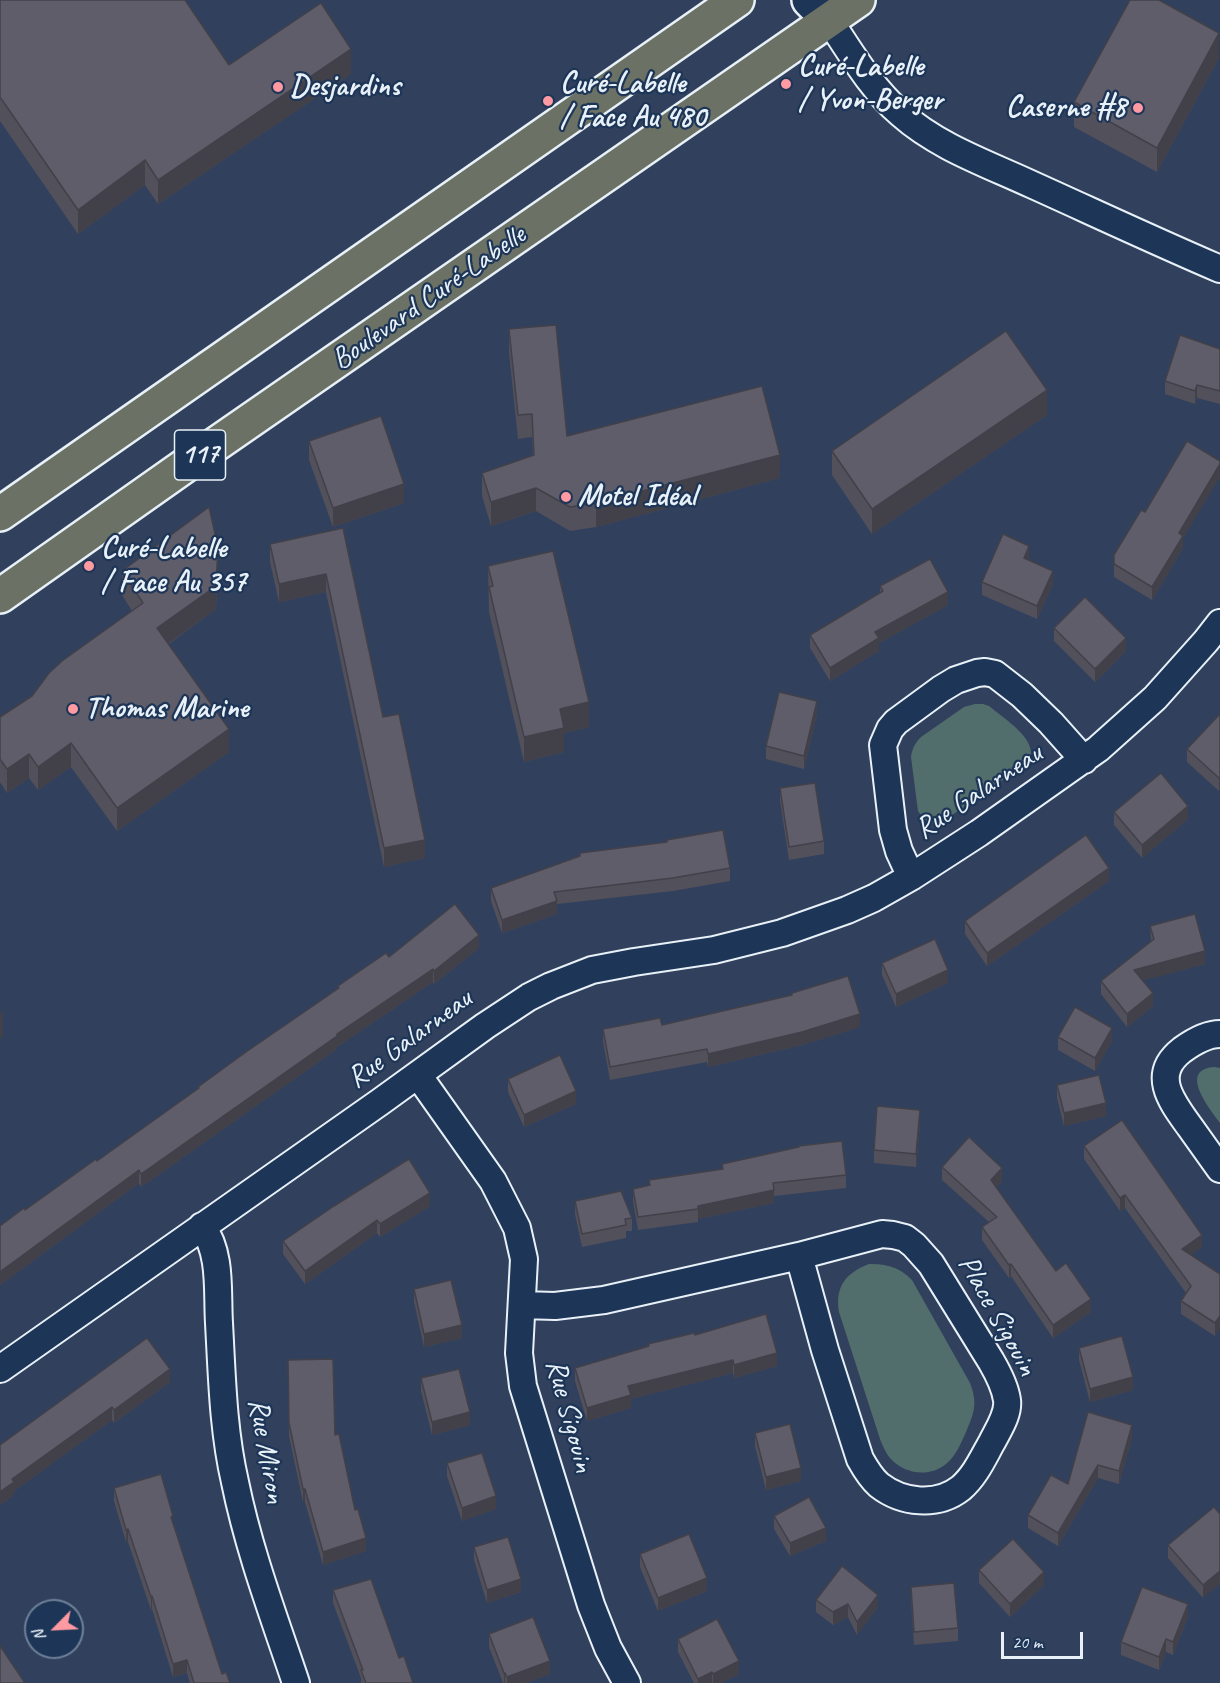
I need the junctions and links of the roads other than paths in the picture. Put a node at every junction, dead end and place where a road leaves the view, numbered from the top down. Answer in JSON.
{"nodes":[{"id":1,"x":737,"y":0,"type":"edge"},
{"id":2,"x":858,"y":0,"type":"edge"},
{"id":3,"x":819,"y":7,"type":"edge"},
{"id":4,"x":709,"y":10,"type":"edge"},
{"id":5,"x":1220,"y":269,"type":"edge"},
{"id":6,"x":0,"y":514,"type":"edge"},
{"id":7,"x":0,"y":596,"type":"edge"},
{"id":8,"x":1220,"y":624,"type":"edge"},
{"id":9,"x":1084,"y":760,"type":"junction"},
{"id":10,"x":911,"y":877,"type":"junction"},
{"id":11,"x":1220,"y":1034,"type":"edge"},
{"id":12,"x":418,"y":1075,"type":"junction"},
{"id":13,"x":1220,"y":1169,"type":"edge"},
{"id":14,"x":202,"y":1226,"type":"junction"},
{"id":15,"x":799,"y":1256,"type":"junction"},
{"id":16,"x":522,"y":1305,"type":"junction"},
{"id":17,"x":0,"y":1368,"type":"edge"},
{"id":18,"x":296,"y":1683,"type":"edge"},
{"id":19,"x":627,"y":1683,"type":"edge"}],
"edges":[{"from":1,"to":4,"type":"main road","number":"117"},
{"from":2,"to":3,"type":"main road","name":"Boulevard Curé-Labelle","number":"117"},
{"from":3,"to":5,"type":"street"},
{"from":3,"to":7,"type":"main road","name":"Boulevard Curé-Labelle","number":"117"},
{"from":4,"to":6,"type":"main road","number":"117"},
{"from":8,"to":9,"type":"street","name":"Rue Galarneau"},
{"from":9,"to":10,"type":"street","name":"Rue Galarneau"},
{"from":9,"to":10,"type":"street","name":"Rue Galarneau"},
{"from":10,"to":12,"type":"street","name":"Rue Galarneau"},
{"from":11,"to":13,"type":"street"},
{"from":12,"to":14,"type":"street","name":"Rue Galarneau"},
{"from":12,"to":16,"type":"street","name":"Rue Sigouin"},
{"from":14,"to":17,"type":"street","name":"Rue Galarneau"},
{"from":14,"to":18,"type":"street","name":"Rue Miron"},
{"from":15,"to":15,"type":"street","name":"Place Sigouin"},
{"from":15,"to":16,"type":"street","name":"Place Sigouin"},
{"from":16,"to":19,"type":"street","name":"Rue Sigouin"}]}
